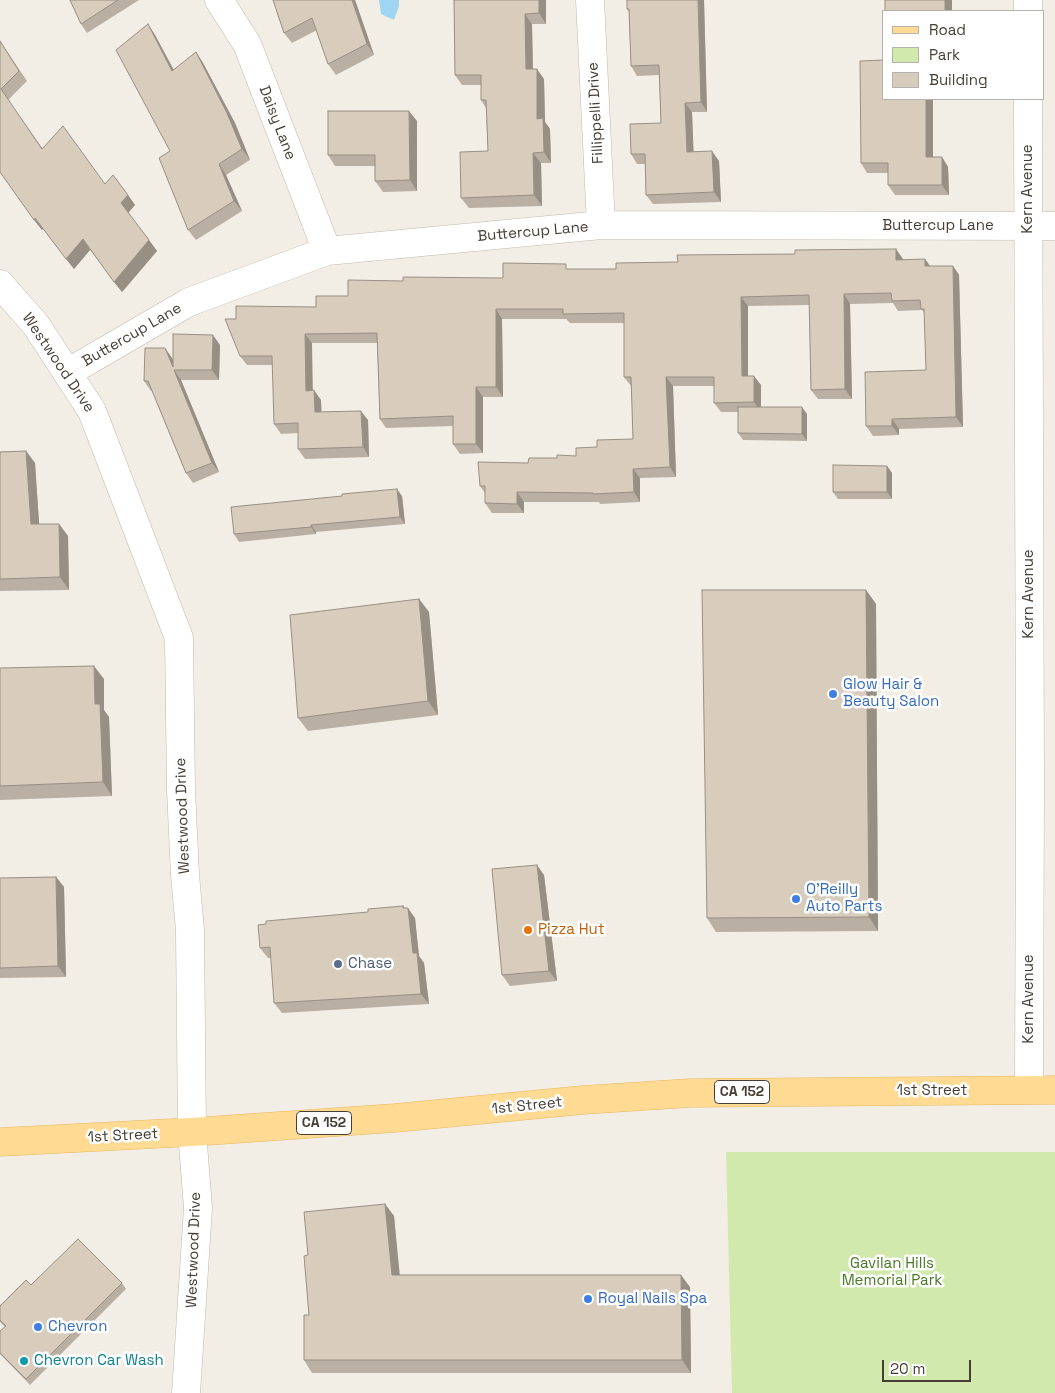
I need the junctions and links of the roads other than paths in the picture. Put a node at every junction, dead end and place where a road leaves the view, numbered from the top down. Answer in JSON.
{"nodes":[{"id":1,"x":219,"y":0,"type":"edge"},
{"id":2,"x":590,"y":0,"type":"edge"},
{"id":3,"x":1028,"y":100,"type":"edge"},
{"id":4,"x":601,"y":225,"type":"junction"},
{"id":5,"x":1028,"y":226,"type":"junction"},
{"id":6,"x":1055,"y":226,"type":"edge"},
{"id":7,"x":327,"y":251,"type":"junction"},
{"id":8,"x":0,"y":284,"type":"edge"},
{"id":9,"x":68,"y":373,"type":"junction"},
{"id":10,"x":1042,"y":1090,"type":"edge"},
{"id":11,"x":192,"y":1132,"type":"junction"},
{"id":12,"x":0,"y":1142,"type":"edge"},
{"id":13,"x":186,"y":1393,"type":"edge"}],
"edges":[{"from":1,"to":7,"type":"street","name":"Daisy Lane"},
{"from":2,"to":4,"type":"street","name":"Fillippelli Drive"},
{"from":3,"to":5,"type":"street","name":"Kern Avenue"},
{"from":4,"to":5,"type":"street","name":"Buttercup Lane"},
{"from":4,"to":7,"type":"street","name":"Buttercup Lane"},
{"from":5,"to":6,"type":"street","name":"Buttercup Lane"},
{"from":5,"to":10,"type":"street","name":"Kern Avenue"},
{"from":7,"to":9,"type":"street","name":"Buttercup Lane"},
{"from":8,"to":9,"type":"street","name":"Westwood Drive"},
{"from":9,"to":11,"type":"street","name":"Westwood Drive"},
{"from":10,"to":11,"type":"main road","name":"1st Street","number":"CA 152"},
{"from":11,"to":12,"type":"main road","name":"1st Street","number":"CA 152"},
{"from":11,"to":13,"type":"street","name":"Westwood Drive"}]}
